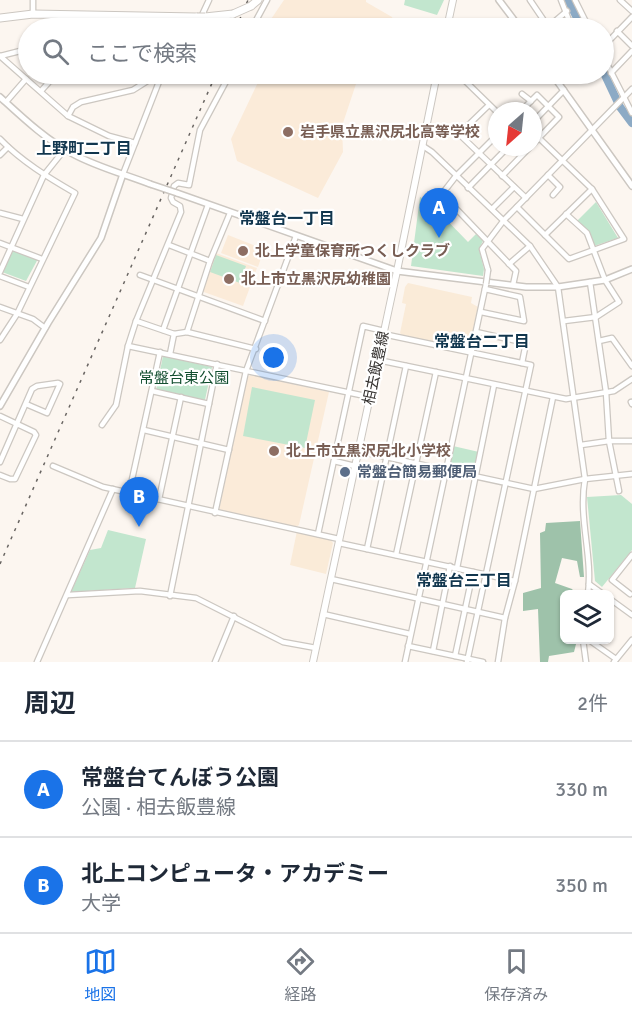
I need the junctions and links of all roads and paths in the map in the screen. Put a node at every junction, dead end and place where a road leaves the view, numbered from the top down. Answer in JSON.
{"nodes":[{"id":1,"x":33,"y":0,"type":"edge"},
{"id":2,"x":209,"y":0,"type":"edge"},
{"id":3,"x":258,"y":0,"type":"edge"},
{"id":4,"x":267,"y":0,"type":"edge"},
{"id":5,"x":453,"y":0,"type":"edge"},
{"id":6,"x":499,"y":0,"type":"edge"},
{"id":7,"x":530,"y":0,"type":"edge"},
{"id":8,"x":561,"y":0,"type":"edge"},
{"id":9,"x":575,"y":0,"type":"edge"},
{"id":10,"x":620,"y":0,"type":"edge"},
{"id":11,"x":567,"y":11,"type":"junction"},
{"id":12,"x":632,"y":11,"type":"edge"},
{"id":13,"x":33,"y":14,"type":"junction"},
{"id":14,"x":92,"y":16,"type":"joint"},
{"id":15,"x":175,"y":17,"type":"joint"},
{"id":16,"x":632,"y":17,"type":"edge"},
{"id":17,"x":0,"y":18,"type":"edge"},
{"id":18,"x":201,"y":18,"type":"edge"},
{"id":19,"x":257,"y":18,"type":"edge"},
{"id":20,"x":449,"y":18,"type":"edge"},
{"id":21,"x":512,"y":18,"type":"edge"},
{"id":22,"x":542,"y":18,"type":"edge"},
{"id":23,"x":559,"y":18,"type":"edge"},
{"id":24,"x":569,"y":18,"type":"edge"},
{"id":25,"x":584,"y":18,"type":"edge"},
{"id":26,"x":617,"y":31,"type":"junction"},
{"id":27,"x":614,"y":34,"type":"edge"},
{"id":28,"x":632,"y":46,"type":"edge"},
{"id":29,"x":632,"y":51,"type":"edge"},
{"id":30,"x":18,"y":52,"type":"edge"},
{"id":31,"x":0,"y":56,"type":"edge"},
{"id":32,"x":614,"y":70,"type":"edge"},
{"id":33,"x":18,"y":72,"type":"edge"},
{"id":34,"x":614,"y":80,"type":"edge"},
{"id":35,"x":22,"y":84,"type":"edge"},
{"id":36,"x":32,"y":84,"type":"edge"},
{"id":37,"x":47,"y":84,"type":"edge"},
{"id":38,"x":144,"y":84,"type":"edge"},
{"id":39,"x":158,"y":84,"type":"edge"},
{"id":40,"x":225,"y":84,"type":"edge"},
{"id":41,"x":435,"y":84,"type":"edge"},
{"id":42,"x":469,"y":84,"type":"edge"},
{"id":43,"x":560,"y":84,"type":"edge"},
{"id":44,"x":632,"y":89,"type":"edge"},
{"id":45,"x":564,"y":90,"type":"junction"},
{"id":46,"x":41,"y":91,"type":"junction"},
{"id":47,"x":522,"y":94,"type":"dead end"},
{"id":48,"x":0,"y":97,"type":"edge"},
{"id":49,"x":622,"y":99,"type":"junction"},
{"id":50,"x":6,"y":102,"type":"junction"},
{"id":51,"x":531,"y":102,"type":"joint"},
{"id":52,"x":488,"y":104,"type":"edge"},
{"id":53,"x":488,"y":106,"type":"edge"},
{"id":54,"x":548,"y":106,"type":"junction"},
{"id":55,"x":0,"y":109,"type":"edge"},
{"id":56,"x":542,"y":112,"type":"edge"},
{"id":57,"x":632,"y":113,"type":"edge"},
{"id":58,"x":68,"y":116,"type":"junction"},
{"id":59,"x":592,"y":130,"type":"junction"},
{"id":60,"x":542,"y":135,"type":"edge"},
{"id":61,"x":0,"y":139,"type":"edge"},
{"id":62,"x":542,"y":141,"type":"edge"},
{"id":63,"x":135,"y":143,"type":"junction"},
{"id":64,"x":488,"y":144,"type":"edge"},
{"id":65,"x":423,"y":146,"type":"junction"},
{"id":66,"x":8,"y":147,"type":"junction"},
{"id":67,"x":65,"y":149,"type":"junction"},
{"id":68,"x":479,"y":154,"type":"junction"},
{"id":69,"x":0,"y":155,"type":"edge"},
{"id":70,"x":500,"y":156,"type":"edge"},
{"id":71,"x":521,"y":156,"type":"edge"},
{"id":72,"x":562,"y":161,"type":"junction"},
{"id":73,"x":491,"y":165,"type":"junction"},
{"id":74,"x":44,"y":174,"type":"junction"},
{"id":75,"x":123,"y":174,"type":"junction"},
{"id":76,"x":548,"y":175,"type":"junction"},
{"id":77,"x":456,"y":176,"type":"junction"},
{"id":78,"x":502,"y":176,"type":"junction"},
{"id":79,"x":564,"y":182,"type":"dead end"},
{"id":80,"x":632,"y":186,"type":"edge"},
{"id":81,"x":514,"y":187,"type":"junction"},
{"id":82,"x":560,"y":187,"type":"junction"},
{"id":83,"x":468,"y":188,"type":"junction"},
{"id":84,"x":591,"y":189,"type":"junction"},
{"id":85,"x":553,"y":195,"type":"dead end"},
{"id":86,"x":526,"y":198,"type":"junction"},
{"id":87,"x":208,"y":205,"type":"junction"},
{"id":88,"x":517,"y":207,"type":"junction"},
{"id":89,"x":492,"y":209,"type":"junction"},
{"id":90,"x":0,"y":213,"type":"edge"},
{"id":91,"x":230,"y":213,"type":"junction"},
{"id":92,"x":566,"y":214,"type":"junction"},
{"id":93,"x":23,"y":219,"type":"junction"},
{"id":94,"x":504,"y":220,"type":"junction"},
{"id":95,"x":296,"y":236,"type":"junction"},
{"id":96,"x":545,"y":236,"type":"junction"},
{"id":97,"x":488,"y":242,"type":"junction"},
{"id":98,"x":0,"y":243,"type":"edge"},
{"id":99,"x":169,"y":245,"type":"junction"},
{"id":100,"x":530,"y":246,"type":"junction"},
{"id":101,"x":11,"y":247,"type":"junction"},
{"id":102,"x":594,"y":250,"type":"junction"},
{"id":103,"x":191,"y":253,"type":"junction"},
{"id":104,"x":42,"y":259,"type":"junction"},
{"id":105,"x":210,"y":261,"type":"junction"},
{"id":106,"x":509,"y":264,"type":"junction"},
{"id":107,"x":632,"y":269,"type":"edge"},
{"id":108,"x":397,"y":271,"type":"junction"},
{"id":109,"x":0,"y":274,"type":"edge"},
{"id":110,"x":140,"y":275,"type":"dead end"},
{"id":111,"x":152,"y":280,"type":"junction"},
{"id":112,"x":605,"y":280,"type":"junction"},
{"id":113,"x":590,"y":282,"type":"junction"},
{"id":114,"x":513,"y":285,"type":"junction"},
{"id":115,"x":29,"y":287,"type":"junction"},
{"id":116,"x":485,"y":287,"type":"junction"},
{"id":117,"x":558,"y":287,"type":"junction"},
{"id":118,"x":178,"y":290,"type":"junction"},
{"id":119,"x":197,"y":297,"type":"junction"},
{"id":120,"x":0,"y":307,"type":"edge"},
{"id":121,"x":480,"y":312,"type":"junction"},
{"id":122,"x":17,"y":314,"type":"junction"},
{"id":123,"x":596,"y":317,"type":"junction"},
{"id":124,"x":136,"y":321,"type":"junction"},
{"id":125,"x":265,"y":321,"type":"junction"},
{"id":126,"x":564,"y":321,"type":"junction"},
{"id":127,"x":45,"y":328,"type":"junction"},
{"id":128,"x":162,"y":330,"type":"junction"},
{"id":129,"x":187,"y":332,"type":"junction"},
{"id":130,"x":384,"y":332,"type":"junction"},
{"id":131,"x":476,"y":332,"type":"junction"},
{"id":132,"x":174,"y":334,"type":"junction"},
{"id":133,"x":0,"y":339,"type":"edge"},
{"id":134,"x":599,"y":341,"type":"junction"},
{"id":135,"x":129,"y":346,"type":"junction"},
{"id":136,"x":256,"y":349,"type":"junction"},
{"id":137,"x":160,"y":352,"type":"junction"},
{"id":138,"x":472,"y":352,"type":"junction"},
{"id":139,"x":170,"y":354,"type":"junction"},
{"id":140,"x":378,"y":360,"type":"junction"},
{"id":141,"x":522,"y":363,"type":"junction"},
{"id":142,"x":217,"y":364,"type":"junction"},
{"id":143,"x":406,"y":366,"type":"junction"},
{"id":144,"x":632,"y":366,"type":"edge"},
{"id":145,"x":246,"y":371,"type":"junction"},
{"id":146,"x":436,"y":372,"type":"junction"},
{"id":147,"x":466,"y":379,"type":"junction"},
{"id":148,"x":632,"y":379,"type":"edge"},
{"id":149,"x":494,"y":385,"type":"junction"},
{"id":150,"x":152,"y":391,"type":"junction"},
{"id":151,"x":525,"y":391,"type":"junction"},
{"id":152,"x":606,"y":392,"type":"junction"},
{"id":153,"x":348,"y":393,"type":"junction"},
{"id":154,"x":370,"y":397,"type":"junction"},
{"id":155,"x":553,"y":397,"type":"junction"},
{"id":156,"x":182,"y":398,"type":"junction"},
{"id":157,"x":575,"y":399,"type":"junction"},
{"id":158,"x":26,"y":404,"type":"junction"},
{"id":159,"x":209,"y":404,"type":"junction"},
{"id":160,"x":0,"y":406,"type":"edge"},
{"id":161,"x":0,"y":416,"type":"edge"},
{"id":162,"x":17,"y":424,"type":"junction"},
{"id":163,"x":102,"y":425,"type":"dead end"},
{"id":164,"x":144,"y":430,"type":"junction"},
{"id":165,"x":173,"y":437,"type":"junction"},
{"id":166,"x":609,"y":441,"type":"junction"},
{"id":167,"x":632,"y":441,"type":"edge"},
{"id":168,"x":201,"y":443,"type":"junction"},
{"id":169,"x":581,"y":445,"type":"junction"},
{"id":170,"x":229,"y":450,"type":"junction"},
{"id":171,"x":358,"y":450,"type":"junction"},
{"id":172,"x":387,"y":457,"type":"junction"},
{"id":173,"x":334,"y":461,"type":"junction"},
{"id":174,"x":0,"y":462,"type":"edge"},
{"id":175,"x":416,"y":463,"type":"junction"},
{"id":176,"x":53,"y":466,"type":"dead end"},
{"id":177,"x":355,"y":466,"type":"junction"},
{"id":178,"x":446,"y":469,"type":"junction"},
{"id":179,"x":632,"y":474,"type":"edge"},
{"id":180,"x":0,"y":475,"type":"edge"},
{"id":181,"x":475,"y":476,"type":"junction"},
{"id":182,"x":616,"y":476,"type":"junction"},
{"id":183,"x":585,"y":479,"type":"junction"},
{"id":184,"x":505,"y":483,"type":"junction"},
{"id":185,"x":113,"y":489,"type":"junction"},
{"id":186,"x":534,"y":489,"type":"junction"},
{"id":187,"x":619,"y":491,"type":"dead end"},
{"id":188,"x":129,"y":493,"type":"junction"},
{"id":189,"x":159,"y":499,"type":"junction"},
{"id":190,"x":188,"y":505,"type":"junction"},
{"id":191,"x":215,"y":513,"type":"junction"},
{"id":192,"x":318,"y":534,"type":"junction"},
{"id":193,"x":339,"y":541,"type":"junction"},
{"id":194,"x":367,"y":549,"type":"junction"},
{"id":195,"x":396,"y":555,"type":"junction"},
{"id":196,"x":632,"y":555,"type":"edge"},
{"id":197,"x":426,"y":562,"type":"junction"},
{"id":198,"x":450,"y":566,"type":"junction"},
{"id":199,"x":457,"y":568,"type":"junction"},
{"id":200,"x":473,"y":572,"type":"junction"},
{"id":201,"x":486,"y":574,"type":"junction"},
{"id":202,"x":331,"y":579,"type":"junction"},
{"id":203,"x":515,"y":581,"type":"junction"},
{"id":204,"x":589,"y":584,"type":"junction"},
{"id":205,"x":588,"y":590,"type":"edge"},
{"id":206,"x":597,"y":590,"type":"edge"},
{"id":207,"x":630,"y":594,"type":"dead end"},
{"id":208,"x":68,"y":595,"type":"junction"},
{"id":209,"x":170,"y":596,"type":"junction"},
{"id":210,"x":418,"y":598,"type":"junction"},
{"id":211,"x":614,"y":602,"type":"edge"},
{"id":212,"x":443,"y":604,"type":"junction"},
{"id":213,"x":465,"y":609,"type":"junction"},
{"id":214,"x":478,"y":612,"type":"junction"},
{"id":215,"x":323,"y":614,"type":"junction"},
{"id":216,"x":632,"y":615,"type":"edge"},
{"id":217,"x":234,"y":616,"type":"junction"},
{"id":218,"x":505,"y":618,"type":"junction"},
{"id":219,"x":410,"y":634,"type":"junction"},
{"id":220,"x":632,"y":640,"type":"edge"},
{"id":221,"x":584,"y":644,"type":"edge"},
{"id":222,"x":595,"y":644,"type":"edge"},
{"id":223,"x":408,"y":646,"type":"junction"},
{"id":224,"x":627,"y":646,"type":"junction"},
{"id":225,"x":316,"y":648,"type":"junction"},
{"id":226,"x":433,"y":651,"type":"junction"},
{"id":227,"x":632,"y":651,"type":"edge"},
{"id":228,"x":445,"y":654,"type":"junction"},
{"id":229,"x":455,"y":656,"type":"junction"},
{"id":230,"x":467,"y":660,"type":"edge"},
{"id":231,"x":615,"y":661,"type":"edge"},
{"id":232,"x":37,"y":662,"type":"edge"},
{"id":233,"x":215,"y":662,"type":"edge"},
{"id":234,"x":313,"y":662,"type":"edge"},
{"id":235,"x":405,"y":662,"type":"edge"},
{"id":236,"x":443,"y":662,"type":"edge"},
{"id":237,"x":483,"y":662,"type":"edge"},
{"id":238,"x":498,"y":662,"type":"edge"},
{"id":239,"x":586,"y":662,"type":"edge"}],
"edges":[{"from":1,"to":13,"type":"street"},
{"from":2,"to":18,"type":"street"},
{"from":3,"to":15,"type":"main road","bridge":true},
{"from":4,"to":19,"type":"street"},
{"from":5,"to":20,"type":"main road"},
{"from":6,"to":21,"type":"street"},
{"from":7,"to":22,"type":"street"},
{"from":8,"to":11,"type":"street"},
{"from":9,"to":25,"type":"street"},
{"from":10,"to":12,"type":"street"},
{"from":11,"to":23,"type":"street"},
{"from":11,"to":24,"type":"street"},
{"from":13,"to":14,"type":"main road"},
{"from":13,"to":17,"type":"main road"},
{"from":14,"to":15,"type":"main road"},
{"from":16,"to":26,"type":"street"},
{"from":26,"to":27,"type":"street"},
{"from":26,"to":28,"type":"street"},
{"from":29,"to":32,"type":"street"},
{"from":30,"to":31,"type":"street"},
{"from":31,"to":33,"type":"street"},
{"from":34,"to":49,"type":"street"},
{"from":35,"to":50,"type":"street"},
{"from":36,"to":46,"type":"street"},
{"from":37,"to":46,"type":"street"},
{"from":38,"to":58,"type":"street"},
{"from":39,"to":63,"type":"street"},
{"from":40,"to":99,"type":"street"},
{"from":41,"to":65,"type":"main road","name":"相去飯豊線"},
{"from":42,"to":52,"type":"street"},
{"from":43,"to":45,"type":"street"},
{"from":44,"to":49,"type":"street"},
{"from":45,"to":54,"type":"street"},
{"from":45,"to":59,"type":"street"},
{"from":46,"to":58,"type":"street"},
{"from":47,"to":51,"type":"street"},
{"from":48,"to":50,"type":"street"},
{"from":49,"to":57,"type":"street"},
{"from":49,"to":59,"type":"street"},
{"from":50,"to":55,"type":"street"},
{"from":50,"to":67,"type":"street"},
{"from":51,"to":54,"type":"street"},
{"from":53,"to":68,"type":"street"},
{"from":54,"to":56,"type":"street"},
{"from":54,"to":60,"type":"street"},
{"from":58,"to":63,"type":"street"},
{"from":59,"to":72,"type":"street"},
{"from":59,"to":80,"type":"street"},
{"from":61,"to":66,"type":"street"},
{"from":62,"to":72,"type":"street"},
{"from":63,"to":75,"type":"street"},
{"from":64,"to":68,"type":"street"},
{"from":65,"to":77,"type":"street"},
{"from":65,"to":108,"type":"main road","name":"相去飯豊線"},
{"from":66,"to":69,"type":"street"},
{"from":66,"to":74,"type":"street"},
{"from":67,"to":74,"type":"street"},
{"from":67,"to":75,"type":"street"},
{"from":68,"to":73,"type":"street"},
{"from":68,"to":77,"type":"street"},
{"from":70,"to":73,"type":"street"},
{"from":71,"to":78,"type":"street"},
{"from":72,"to":76,"type":"street"},
{"from":72,"to":84,"type":"street"},
{"from":73,"to":78,"type":"street"},
{"from":73,"to":83,"type":"street"},
{"from":74,"to":93,"type":"street"},
{"from":74,"to":104,"type":"street"},
{"from":75,"to":87,"type":"street","bridge":true},
{"from":75,"to":127,"type":"street"},
{"from":76,"to":82,"type":"street"},
{"from":76,"to":86,"type":"street"},
{"from":77,"to":83,"type":"street"},
{"from":77,"to":97,"type":"street"},
{"from":78,"to":81,"type":"street"},
{"from":79,"to":82,"type":"street"},
{"from":81,"to":86,"type":"street"},
{"from":81,"to":89,"type":"street"},
{"from":82,"to":85,"type":"street"},
{"from":83,"to":89,"type":"street"},
{"from":84,"to":92,"type":"street"},
{"from":84,"to":102,"type":"street"},
{"from":86,"to":88,"type":"street"},
{"from":87,"to":91,"type":"street"},
{"from":87,"to":103,"type":"street"},
{"from":88,"to":94,"type":"street"},
{"from":88,"to":96,"type":"street"},
{"from":89,"to":94,"type":"street"},
{"from":90,"to":93,"type":"street"},
{"from":91,"to":95,"type":"street"},
{"from":91,"to":105,"type":"street"},
{"from":92,"to":96,"type":"street"},
{"from":92,"to":102,"type":"street"},
{"from":93,"to":101,"type":"street"},
{"from":94,"to":97,"type":"street"},
{"from":94,"to":100,"type":"street"},
{"from":95,"to":108,"type":"street"},
{"from":95,"to":125,"type":"street"},
{"from":96,"to":102,"type":"street"},
{"from":97,"to":106,"type":"street"},
{"from":97,"to":116,"type":"street","bridge":true},
{"from":98,"to":101,"type":"street"},
{"from":99,"to":103,"type":"street"},
{"from":99,"to":111,"type":"street"},
{"from":100,"to":106,"type":"street"},
{"from":100,"to":117,"type":"street"},
{"from":101,"to":104,"type":"street"},
{"from":101,"to":109,"type":"street"},
{"from":102,"to":112,"type":"street"},
{"from":103,"to":105,"type":"street"},
{"from":103,"to":118,"type":"street"},
{"from":104,"to":115,"type":"street"},
{"from":105,"to":119,"type":"street"},
{"from":106,"to":114,"type":"street"},
{"from":107,"to":112,"type":"street"},
{"from":108,"to":114,"type":"street"},
{"from":108,"to":130,"type":"main road","name":"相去飯豊線"},
{"from":109,"to":115,"type":"street"},
{"from":110,"to":111,"type":"street"},
{"from":111,"to":118,"type":"street"},
{"from":111,"to":124,"type":"street"},
{"from":112,"to":113,"type":"street"},
{"from":112,"to":123,"type":"street"},
{"from":113,"to":117,"type":"street"},
{"from":113,"to":123,"type":"street"},
{"from":114,"to":117,"type":"street"},
{"from":115,"to":122,"type":"street"},
{"from":116,"to":121,"type":"street"},
{"from":116,"to":121,"type":"street"},
{"from":117,"to":126,"type":"street"},
{"from":118,"to":119,"type":"street"},
{"from":118,"to":128,"type":"street"},
{"from":119,"to":125,"type":"street"},
{"from":119,"to":129,"type":"street"},
{"from":120,"to":122,"type":"street"},
{"from":121,"to":131,"type":"street"},
{"from":122,"to":127,"type":"street"},
{"from":122,"to":133,"type":"street"},
{"from":123,"to":126,"type":"street"},
{"from":123,"to":134,"type":"street"},
{"from":124,"to":128,"type":"street"},
{"from":124,"to":135,"type":"street"},
{"from":125,"to":136,"type":"street"},
{"from":126,"to":157,"type":"street"},
{"from":127,"to":160,"type":"street"},
{"from":128,"to":132,"type":"street"},
{"from":129,"to":132,"type":"street"},
{"from":129,"to":136,"type":"street"},
{"from":130,"to":138,"type":"street"},
{"from":130,"to":140,"type":"main road","name":"相去飯豊線"},
{"from":130,"to":153,"type":"street"},
{"from":131,"to":138,"type":"street"},
{"from":131,"to":141,"type":"street"},
{"from":132,"to":139,"type":"street"},
{"from":134,"to":144,"type":"street"},
{"from":134,"to":152,"type":"street"},
{"from":135,"to":137,"type":"street"},
{"from":135,"to":163,"type":"street"},
{"from":136,"to":145,"type":"street"},
{"from":137,"to":139,"type":"street"},
{"from":137,"to":150,"type":"street"},
{"from":138,"to":141,"type":"street"},
{"from":138,"to":147,"type":"street"},
{"from":139,"to":142,"type":"street"},
{"from":140,"to":143,"type":"street"},
{"from":140,"to":154,"type":"main road","name":"相去飯豊線"},
{"from":141,"to":151,"type":"street"},
{"from":142,"to":145,"type":"street"},
{"from":142,"to":159,"type":"street"},
{"from":143,"to":146,"type":"street"},
{"from":143,"to":172,"type":"street"},
{"from":145,"to":153,"type":"street"},
{"from":145,"to":170,"type":"street"},
{"from":146,"to":147,"type":"street"},
{"from":146,"to":175,"type":"street"},
{"from":147,"to":149,"type":"street"},
{"from":147,"to":178,"type":"street"},
{"from":148,"to":152,"type":"street"},
{"from":149,"to":151,"type":"street"},
{"from":149,"to":181,"type":"street"},
{"from":150,"to":156,"type":"street"},
{"from":150,"to":164,"type":"street"},
{"from":151,"to":155,"type":"street"},
{"from":151,"to":184,"type":"street"},
{"from":152,"to":157,"type":"street"},
{"from":152,"to":166,"type":"street"},
{"from":153,"to":154,"type":"street"},
{"from":153,"to":173,"type":"street"},
{"from":154,"to":171,"type":"main road","name":"相去飯豊線"},
{"from":155,"to":157,"type":"street"},
{"from":155,"to":186,"type":"street"},
{"from":156,"to":159,"type":"street"},
{"from":156,"to":165,"type":"street"},
{"from":157,"to":169,"type":"street"},
{"from":158,"to":158,"type":"street"},
{"from":158,"to":162,"type":"street"},
{"from":159,"to":168,"type":"street"},
{"from":161,"to":162,"type":"street"},
{"from":162,"to":174,"type":"street"},
{"from":162,"to":180,"type":"street"},
{"from":164,"to":165,"type":"street"},
{"from":164,"to":188,"type":"street"},
{"from":165,"to":168,"type":"street"},
{"from":165,"to":189,"type":"street"},
{"from":166,"to":167,"type":"street"},
{"from":166,"to":169,"type":"street"},
{"from":166,"to":182,"type":"street"},
{"from":168,"to":170,"type":"street"},
{"from":168,"to":190,"type":"street"},
{"from":169,"to":183,"type":"street"},
{"from":170,"to":191,"type":"street"},
{"from":171,"to":172,"type":"street"},
{"from":171,"to":177,"type":"main road","name":"相去飯豊線"},
{"from":172,"to":175,"type":"street"},
{"from":172,"to":194,"type":"street"},
{"from":173,"to":177,"type":"street"},
{"from":173,"to":192,"type":"street"},
{"from":175,"to":178,"type":"street"},
{"from":175,"to":195,"type":"street"},
{"from":176,"to":185,"type":"street"},
{"from":177,"to":193,"type":"main road","name":"相去飯豊線"},
{"from":178,"to":181,"type":"street"},
{"from":178,"to":197,"type":"street"},
{"from":179,"to":182,"type":"street"},
{"from":181,"to":184,"type":"street"},
{"from":181,"to":199,"type":"street"},
{"from":182,"to":183,"type":"street"},
{"from":182,"to":187,"type":"street"},
{"from":183,"to":186,"type":"street"},
{"from":183,"to":204,"type":"street"},
{"from":184,"to":186,"type":"street"},
{"from":184,"to":201,"type":"street"},
{"from":185,"to":188,"type":"street"},
{"from":185,"to":208,"type":"street"},
{"from":186,"to":203,"type":"street"},
{"from":188,"to":189,"type":"street"},
{"from":189,"to":190,"type":"street"},
{"from":190,"to":191,"type":"street"},
{"from":190,"to":209,"type":"street"},
{"from":191,"to":192,"type":"street"},
{"from":192,"to":193,"type":"street"},
{"from":193,"to":194,"type":"street"},
{"from":193,"to":202,"type":"main road","name":"相去飯豊線"},
{"from":194,"to":195,"type":"street"},
{"from":195,"to":197,"type":"street"},
{"from":196,"to":207,"type":"street"},
{"from":197,"to":198,"type":"street"},
{"from":197,"to":210,"type":"street"},
{"from":198,"to":199,"type":"street"},
{"from":198,"to":212,"type":"street"},
{"from":199,"to":200,"type":"street"},
{"from":200,"to":201,"type":"street"},
{"from":200,"to":213,"type":"street"},
{"from":201,"to":203,"type":"street"},
{"from":201,"to":214,"type":"street"},
{"from":202,"to":210,"type":"street"},
{"from":202,"to":215,"type":"main road","name":"相去飯豊線"},
{"from":203,"to":218,"type":"street"},
{"from":204,"to":205,"type":"street"},
{"from":204,"to":206,"type":"street"},
{"from":208,"to":209,"type":"street"},
{"from":208,"to":232,"type":"street"},
{"from":209,"to":217,"type":"street"},
{"from":210,"to":212,"type":"street"},
{"from":210,"to":219,"type":"street"},
{"from":211,"to":216,"type":"street"},
{"from":212,"to":213,"type":"street"},
{"from":212,"to":226,"type":"street"},
{"from":213,"to":214,"type":"street"},
{"from":213,"to":229,"type":"street"},
{"from":214,"to":218,"type":"street"},
{"from":214,"to":230,"type":"street"},
{"from":215,"to":219,"type":"street"},
{"from":215,"to":225,"type":"main road","name":"相去飯豊線"},
{"from":217,"to":225,"type":"street"},
{"from":217,"to":233,"type":"street"},
{"from":218,"to":238,"type":"street"},
{"from":219,"to":223,"type":"street"},
{"from":220,"to":224,"type":"street"},
{"from":221,"to":239,"type":"street"},
{"from":222,"to":231,"type":"street"},
{"from":223,"to":226,"type":"street"},
{"from":223,"to":235,"type":"street"},
{"from":224,"to":227,"type":"street"},
{"from":224,"to":231,"type":"street"},
{"from":225,"to":234,"type":"main road","name":"相去飯豊線"},
{"from":226,"to":228,"type":"street"},
{"from":228,"to":229,"type":"street"},
{"from":228,"to":236,"type":"street"},
{"from":229,"to":230,"type":"street"},
{"from":230,"to":237,"type":"street"}]}
